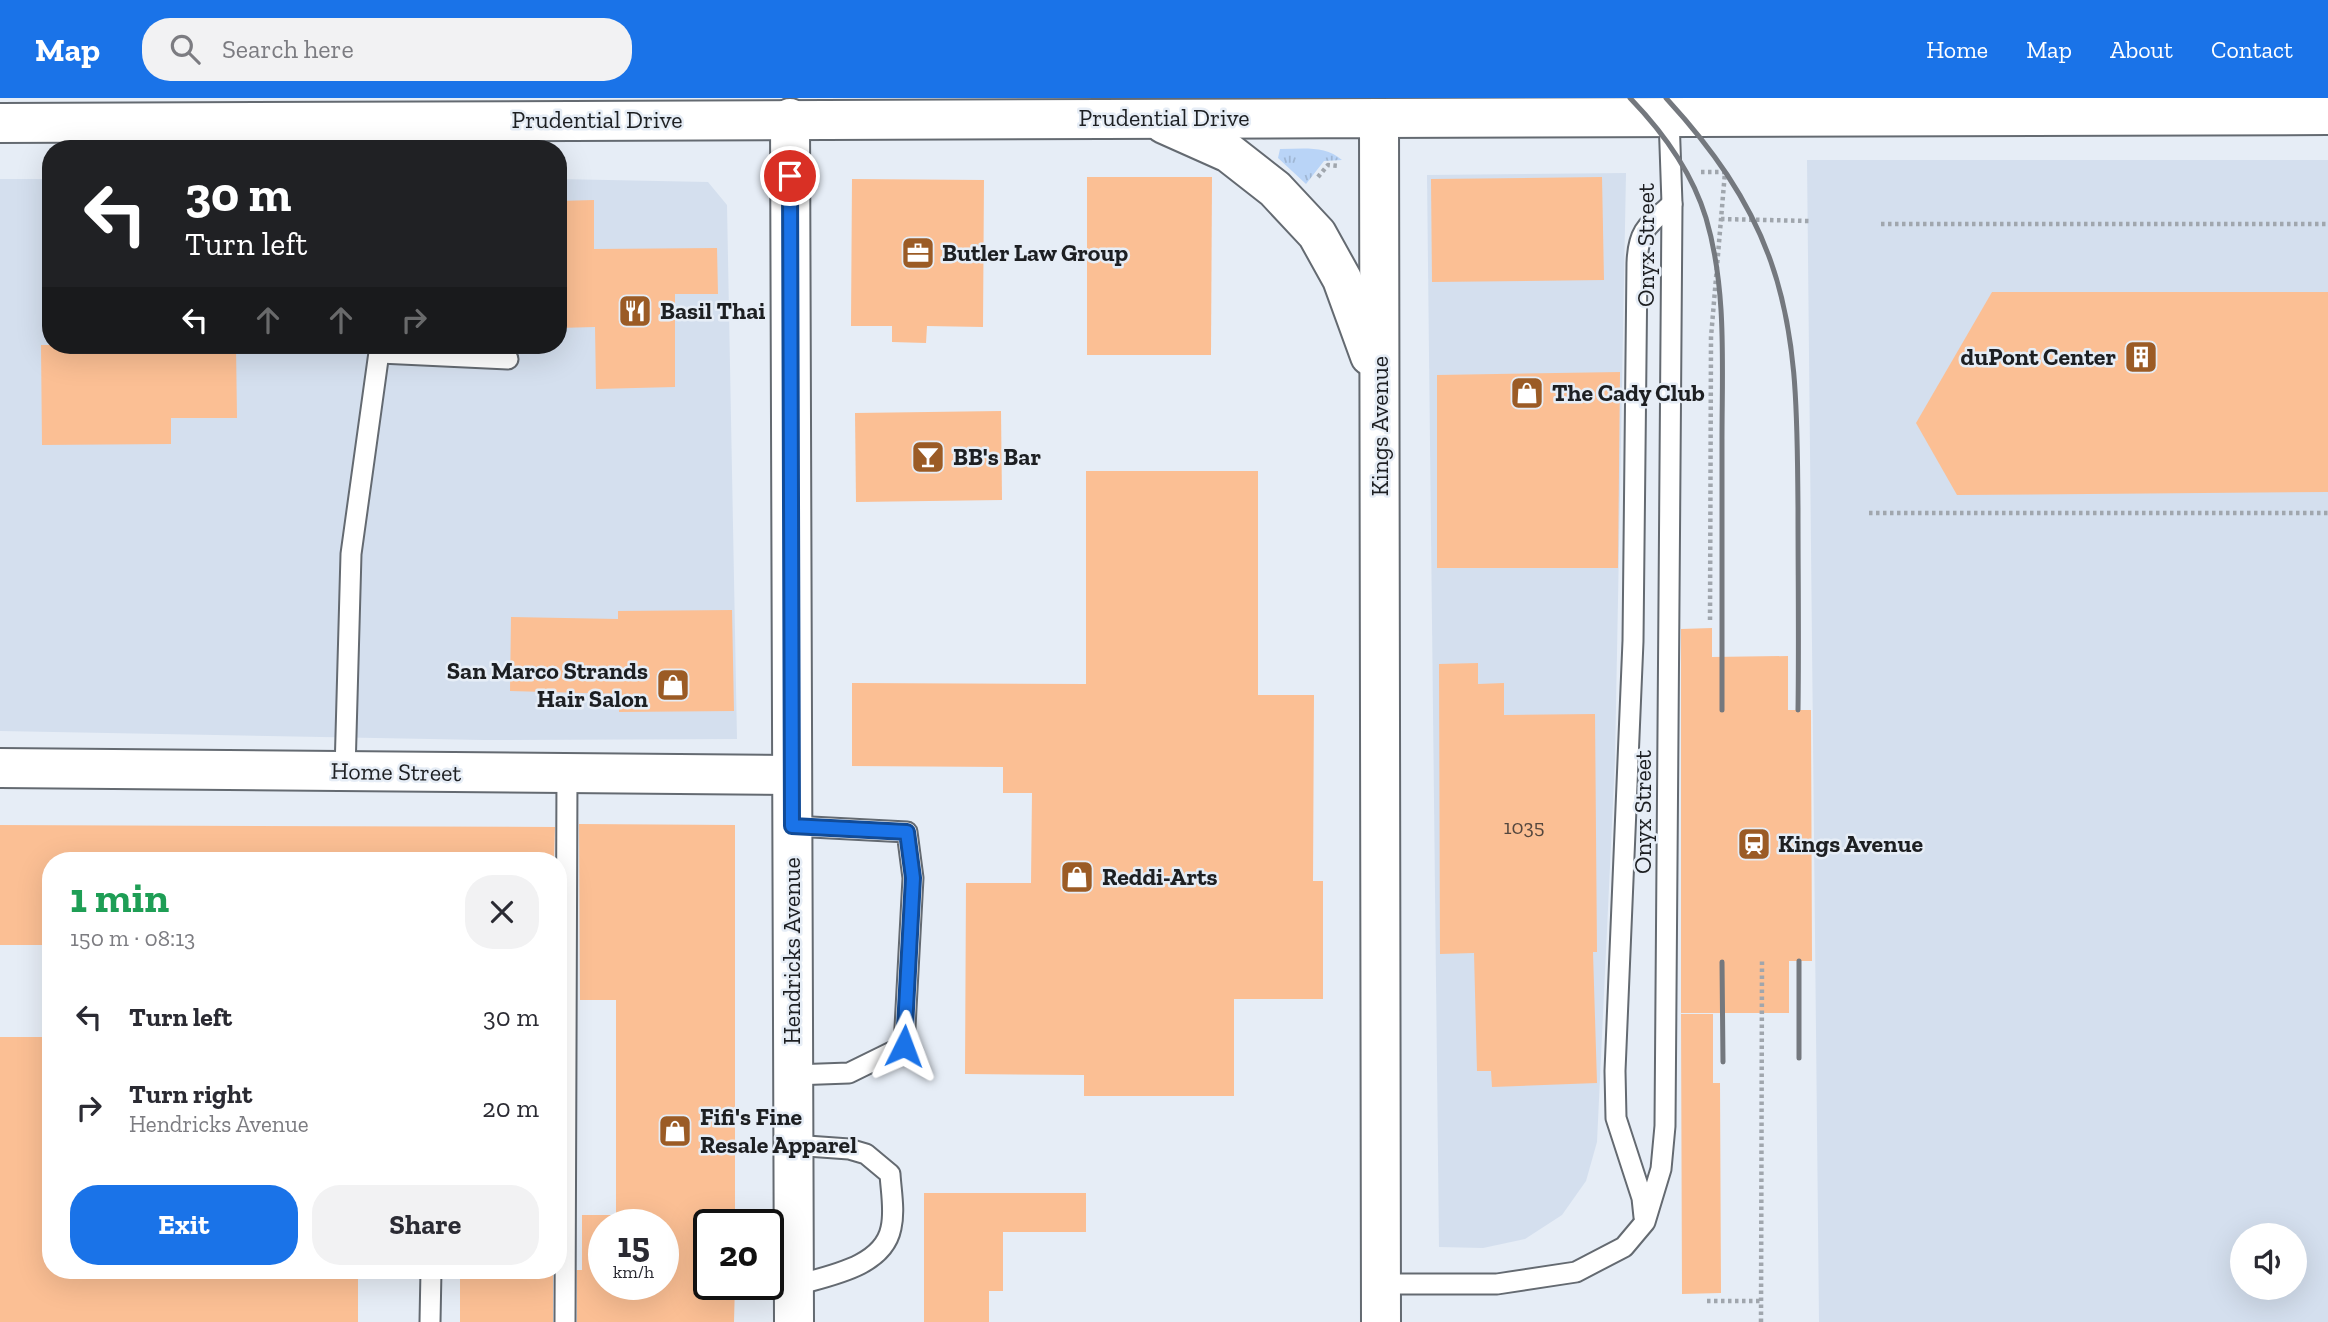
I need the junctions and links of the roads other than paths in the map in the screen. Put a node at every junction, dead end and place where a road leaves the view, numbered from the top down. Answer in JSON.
{"nodes":[{"id":1,"x":2091,"y":107,"type":"edge"},
{"id":2,"x":330,"y":109,"type":"edge"},
{"id":3,"x":2328,"y":115,"type":"edge"},
{"id":4,"x":1669,"y":117,"type":"junction"},
{"id":5,"x":790,"y":118,"type":"junction"},
{"id":6,"x":1153,"y":118,"type":"junction"},
{"id":7,"x":1379,"y":118,"type":"junction"},
{"id":8,"x":0,"y":123,"type":"edge"},
{"id":9,"x":1672,"y":204,"type":"junction"},
{"id":10,"x":379,"y":354,"type":"edge"},
{"id":11,"x":444,"y":354,"type":"edge"},
{"id":12,"x":508,"y":359,"type":"dead end"},
{"id":13,"x":1380,"y":382,"type":"junction"},
{"id":14,"x":0,"y":768,"type":"edge"},
{"id":15,"x":345,"y":771,"type":"junction"},
{"id":16,"x":567,"y":774,"type":"junction"},
{"id":17,"x":792,"y":775,"type":"junction"},
{"id":18,"x":792,"y":826,"type":"junction"},
{"id":19,"x":567,"y":852,"type":"edge"},
{"id":20,"x":793,"y":1075,"type":"junction"},
{"id":21,"x":793,"y":1145,"type":"junction"},
{"id":22,"x":1645,"y":1222,"type":"junction"},
{"id":23,"x":431,"y":1279,"type":"edge"},
{"id":24,"x":565,"y":1279,"type":"edge"},
{"id":25,"x":1381,"y":1284,"type":"junction"},
{"id":26,"x":794,"y":1304,"type":"edge"},
{"id":27,"x":430,"y":1322,"type":"edge"},
{"id":28,"x":565,"y":1322,"type":"edge"},
{"id":29,"x":1381,"y":1322,"type":"edge"}],
"edges":[{"from":1,"to":3,"type":"main road","name":"Prudential Drive"},
{"from":1,"to":4,"type":"main road","name":"Prudential Drive"},
{"from":2,"to":5,"type":"main road","name":"Prudential Drive"},
{"from":2,"to":8,"type":"main road","name":"Prudential Drive"},
{"from":4,"to":7,"type":"main road","name":"Prudential Drive"},
{"from":4,"to":9,"type":"lane","name":"Onyx Street"},
{"from":5,"to":6,"type":"main road","name":"Prudential Drive"},
{"from":5,"to":17,"type":"main road","name":"Hendricks Avenue"},
{"from":6,"to":7,"type":"main road","name":"Prudential Drive"},
{"from":6,"to":13,"type":"main road"},
{"from":7,"to":13,"type":"main road","name":"Kings Avenue"},
{"from":9,"to":22,"type":"lane","name":"Onyx Street"},
{"from":9,"to":22,"type":"lane"},
{"from":10,"to":15,"type":"lane"},
{"from":11,"to":12,"type":"lane"},
{"from":13,"to":25,"type":"main road","name":"Kings Avenue"},
{"from":14,"to":15,"type":"main road","name":"Home Street"},
{"from":15,"to":16,"type":"main road","name":"Home Street"},
{"from":16,"to":17,"type":"main road","name":"Home Street"},
{"from":16,"to":19,"type":"lane"},
{"from":17,"to":18,"type":"main road","name":"Hendricks Avenue"},
{"from":18,"to":20,"type":"main road","name":"Hendricks Avenue"},
{"from":18,"to":20,"type":"lane"},
{"from":20,"to":21,"type":"main road","name":"Hendricks Avenue"},
{"from":21,"to":26,"type":"main road","name":"Hendricks Avenue"},
{"from":21,"to":26,"type":"lane"},
{"from":22,"to":25,"type":"lane","name":"Onyx Street"},
{"from":23,"to":27,"type":"lane"},
{"from":24,"to":28,"type":"lane"},
{"from":25,"to":29,"type":"main road","name":"Kings Avenue"}]}
